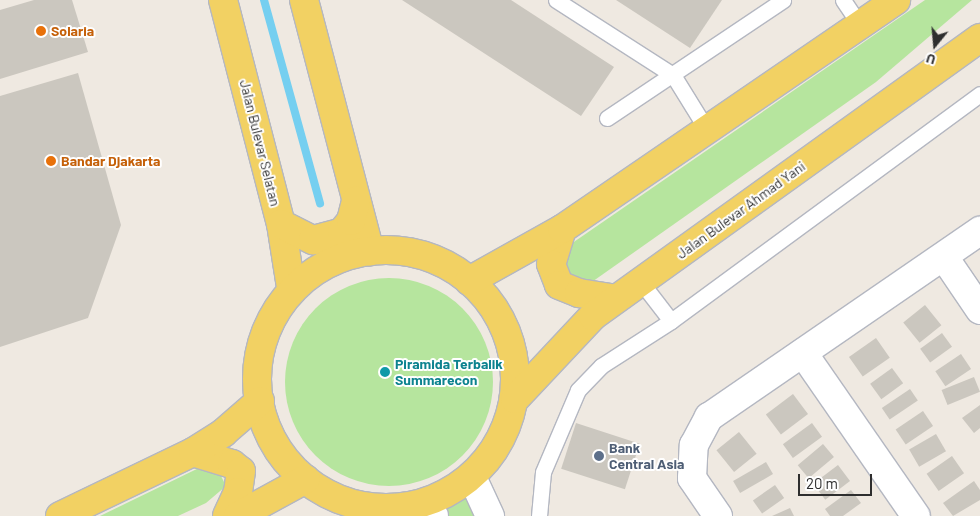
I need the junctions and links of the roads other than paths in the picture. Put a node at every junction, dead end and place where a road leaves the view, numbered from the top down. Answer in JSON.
{"nodes":[{"id":1,"x":223,"y":0,"type":"edge"},
{"id":2,"x":304,"y":0,"type":"edge"},
{"id":3,"x":556,"y":0,"type":"edge"},
{"id":4,"x":783,"y":0,"type":"edge"},
{"id":5,"x":843,"y":0,"type":"edge"},
{"id":6,"x":896,"y":0,"type":"edge"},
{"id":7,"x":860,"y":25,"type":"junction"},
{"id":8,"x":980,"y":38,"type":"edge"},
{"id":9,"x":673,"y":75,"type":"junction"},
{"id":10,"x":980,"y":94,"type":"edge"},
{"id":11,"x":607,"y":118,"type":"dead end"},
{"id":12,"x":707,"y":130,"type":"junction"},
{"id":13,"x":356,"y":201,"type":"junction"},
{"id":14,"x":281,"y":224,"type":"junction"},
{"id":15,"x":562,"y":230,"type":"junction"},
{"id":16,"x":980,"y":231,"type":"edge"},
{"id":17,"x":370,"y":252,"type":"junction"},
{"id":18,"x":944,"y":257,"type":"junction"},
{"id":19,"x":469,"y":280,"type":"junction"},
{"id":20,"x":641,"y":282,"type":"junction"},
{"id":21,"x":291,"y":287,"type":"junction"},
{"id":22,"x":616,"y":299,"type":"junction"},
{"id":23,"x":980,"y":310,"type":"edge"},
{"id":24,"x":671,"y":322,"type":"junction"},
{"id":25,"x":803,"y":353,"type":"junction"},
{"id":26,"x":515,"y":399,"type":"junction"},
{"id":27,"x":260,"y":401,"type":"junction"},
{"id":28,"x":194,"y":452,"type":"junction"},
{"id":29,"x":472,"y":477,"type":"junction"},
{"id":30,"x":306,"y":480,"type":"junction"},
{"id":31,"x":430,"y":509,"type":"edge"},
{"id":32,"x":60,"y":516,"type":"edge"},
{"id":33,"x":226,"y":516,"type":"edge"},
{"id":34,"x":238,"y":516,"type":"edge"},
{"id":35,"x":490,"y":516,"type":"edge"},
{"id":36,"x":539,"y":516,"type":"edge"},
{"id":37,"x":718,"y":516,"type":"edge"},
{"id":38,"x":916,"y":516,"type":"edge"}],
"edges":[{"from":1,"to":14,"type":"main road","name":"Jalan Bulevar Selatan"},
{"from":2,"to":13,"type":"main road"},
{"from":3,"to":9,"type":"lane"},
{"from":4,"to":9,"type":"lane"},
{"from":5,"to":7,"type":"lane"},
{"from":6,"to":7,"type":"main road"},
{"from":7,"to":12,"type":"main road"},
{"from":8,"to":20,"type":"main road","name":"Jalan Bulevar Ahmad Yani"},
{"from":9,"to":11,"type":"lane"},
{"from":9,"to":12,"type":"lane"},
{"from":10,"to":24,"type":"lane"},
{"from":12,"to":15,"type":"main road"},
{"from":13,"to":14,"type":"main road"},
{"from":13,"to":17,"type":"main road"},
{"from":14,"to":21,"type":"main road","name":"Jalan Bulevar Selatan"},
{"from":15,"to":19,"type":"main road"},
{"from":15,"to":22,"type":"main road"},
{"from":16,"to":18,"type":"street"},
{"from":17,"to":19,"type":"main road"},
{"from":17,"to":21,"type":"main road"},
{"from":18,"to":23,"type":"street"},
{"from":18,"to":25,"type":"street"},
{"from":19,"to":26,"type":"main road"},
{"from":20,"to":22,"type":"main road","name":"Jalan Bulevar Ahmad Yani"},
{"from":20,"to":24,"type":"lane"},
{"from":21,"to":27,"type":"main road"},
{"from":22,"to":26,"type":"main road","name":"Jalan Bulevar Ahmad Yani"},
{"from":24,"to":36,"type":"lane"},
{"from":25,"to":37,"type":"street"},
{"from":25,"to":38,"type":"street"},
{"from":26,"to":29,"type":"main road"},
{"from":27,"to":28,"type":"main road"},
{"from":27,"to":30,"type":"main road"},
{"from":28,"to":32,"type":"main road"},
{"from":28,"to":33,"type":"main road"},
{"from":29,"to":31,"type":"main road"},
{"from":29,"to":35,"type":"street"},
{"from":30,"to":31,"type":"main road"},
{"from":30,"to":34,"type":"main road"}]}
